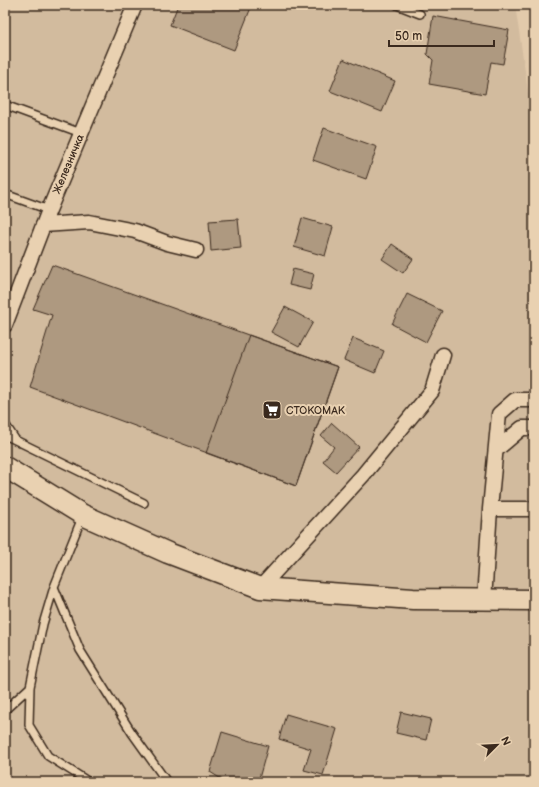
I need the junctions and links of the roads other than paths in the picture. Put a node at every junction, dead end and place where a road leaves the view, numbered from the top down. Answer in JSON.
{"nodes":[{"id":1,"x":135,"y":5,"type":"edge"},
{"id":2,"x":397,"y":5,"type":"edge"},
{"id":3,"x":420,"y":14,"type":"dead end"},
{"id":4,"x":5,"y":105,"type":"edge"},
{"id":5,"x":81,"y":133,"type":"junction"},
{"id":6,"x":5,"y":194,"type":"edge"},
{"id":7,"x":49,"y":210,"type":"junction"},
{"id":8,"x":43,"y":225,"type":"junction"},
{"id":9,"x":196,"y":250,"type":"dead end"},
{"id":10,"x":5,"y":325,"type":"edge"},
{"id":11,"x":443,"y":355,"type":"dead end"},
{"id":12,"x":534,"y":400,"type":"edge"},
{"id":13,"x":5,"y":424,"type":"edge"},
{"id":14,"x":534,"y":428,"type":"edge"},
{"id":15,"x":5,"y":435,"type":"edge"},
{"id":16,"x":15,"y":439,"type":"junction"},
{"id":17,"x":496,"y":450,"type":"junction"},
{"id":18,"x":5,"y":467,"type":"edge"},
{"id":19,"x":144,"y":503,"type":"dead end"},
{"id":20,"x":490,"y":509,"type":"junction"},
{"id":21,"x":534,"y":509,"type":"edge"},
{"id":22,"x":83,"y":515,"type":"junction"},
{"id":23,"x":54,"y":587,"type":"junction"},
{"id":24,"x":260,"y":588,"type":"junction"},
{"id":25,"x":484,"y":600,"type":"junction"},
{"id":26,"x":534,"y":600,"type":"edge"},
{"id":27,"x":30,"y":687,"type":"junction"},
{"id":28,"x":5,"y":710,"type":"edge"},
{"id":29,"x":89,"y":782,"type":"edge"},
{"id":30,"x":167,"y":782,"type":"edge"}],
"edges":[{"from":1,"to":5,"type":"street","name":"Железничка"},
{"from":2,"to":3,"type":"lane"},
{"from":4,"to":5,"type":"lane"},
{"from":5,"to":7,"type":"street","name":"Железничка"},
{"from":6,"to":7,"type":"lane"},
{"from":7,"to":8,"type":"street","name":"Железничка"},
{"from":8,"to":9,"type":"street"},
{"from":8,"to":10,"type":"street","name":"Железничка"},
{"from":11,"to":24,"type":"street"},
{"from":12,"to":17,"type":"street"},
{"from":13,"to":16,"type":"lane"},
{"from":14,"to":17,"type":"street"},
{"from":15,"to":16,"type":"lane"},
{"from":16,"to":19,"type":"lane"},
{"from":17,"to":20,"type":"street"},
{"from":18,"to":22,"type":"street"},
{"from":20,"to":21,"type":"street"},
{"from":20,"to":25,"type":"street"},
{"from":22,"to":23,"type":"lane"},
{"from":22,"to":24,"type":"street"},
{"from":23,"to":27,"type":"lane"},
{"from":23,"to":30,"type":"lane"},
{"from":24,"to":25,"type":"street"},
{"from":25,"to":26,"type":"street"},
{"from":27,"to":28,"type":"lane"},
{"from":27,"to":29,"type":"lane"}]}
